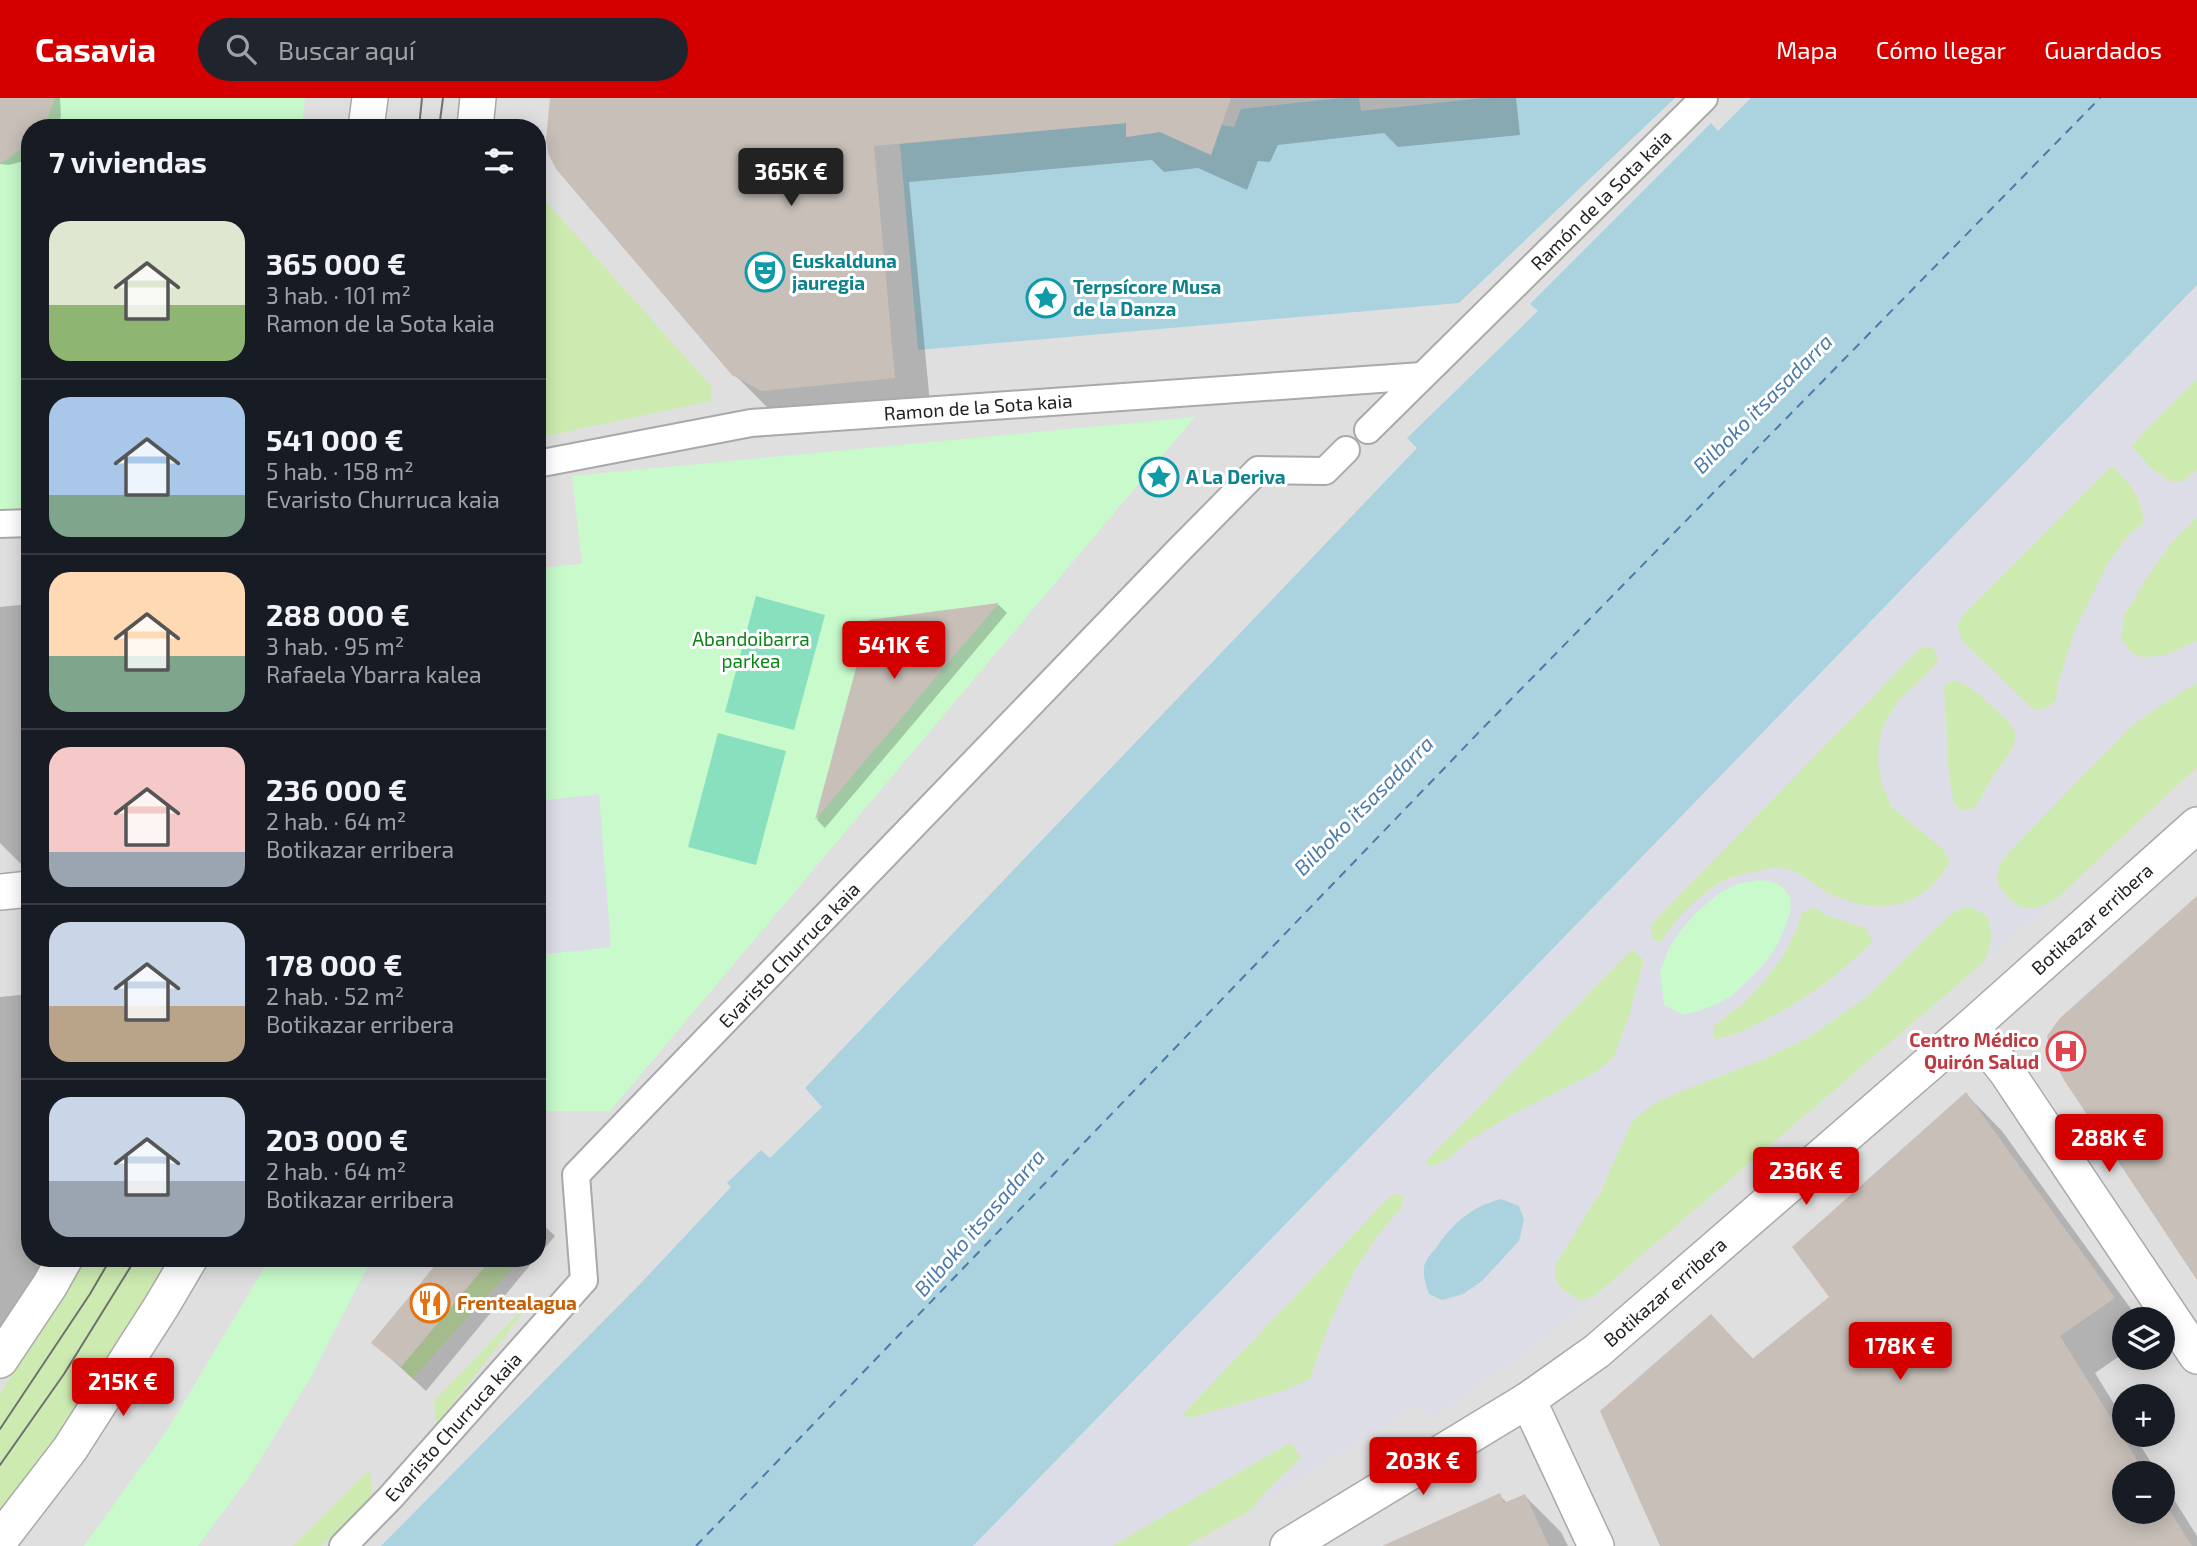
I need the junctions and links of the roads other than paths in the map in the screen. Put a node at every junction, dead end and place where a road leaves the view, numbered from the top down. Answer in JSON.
{"nodes":[{"id":1,"x":370,"y":98,"type":"edge"},
{"id":2,"x":478,"y":98,"type":"edge"},
{"id":3,"x":1698,"y":104,"type":"edge"},
{"id":4,"x":367,"y":119,"type":"edge"},
{"id":5,"x":476,"y":119,"type":"edge"},
{"id":6,"x":1422,"y":376,"type":"junction"},
{"id":7,"x":1368,"y":430,"type":"dead end"},
{"id":8,"x":1346,"y":450,"type":"dead end"},
{"id":9,"x":546,"y":462,"type":"edge"},
{"id":10,"x":21,"y":523,"type":"edge"},
{"id":11,"x":0,"y":524,"type":"edge"},
{"id":12,"x":2197,"y":825,"type":"edge"},
{"id":13,"x":21,"y":890,"type":"edge"},
{"id":14,"x":0,"y":892,"type":"edge"},
{"id":15,"x":1971,"y":1027,"type":"junction"},
{"id":16,"x":60,"y":1267,"type":"edge"},
{"id":17,"x":185,"y":1267,"type":"edge"},
{"id":18,"x":2197,"y":1356,"type":"edge"},
{"id":19,"x":0,"y":1360,"type":"edge"},
{"id":20,"x":1528,"y":1399,"type":"junction"},
{"id":21,"x":0,"y":1540,"type":"edge"},
{"id":22,"x":343,"y":1546,"type":"edge"},
{"id":23,"x":1288,"y":1546,"type":"edge"},
{"id":24,"x":1596,"y":1546,"type":"edge"}],
"edges":[{"from":1,"to":4,"type":"street"},
{"from":2,"to":5,"type":"street"},
{"from":3,"to":6,"type":"street","name":"Ramón de la Sota kaia"},
{"from":6,"to":7,"type":"street"},
{"from":6,"to":9,"type":"street","name":"Ramon de la Sota kaia"},
{"from":8,"to":22,"type":"street","name":"Evaristo Churruca kaia"},
{"from":10,"to":11,"type":"street"},
{"from":12,"to":15,"type":"street","name":"Botikazar erribera"},
{"from":13,"to":14,"type":"street"},
{"from":15,"to":18,"type":"street"},
{"from":15,"to":20,"type":"street","name":"Botikazar erribera"},
{"from":16,"to":19,"type":"street"},
{"from":17,"to":21,"type":"street"},
{"from":20,"to":23,"type":"street","name":"Botikazar erribera"},
{"from":20,"to":24,"type":"street"}]}
